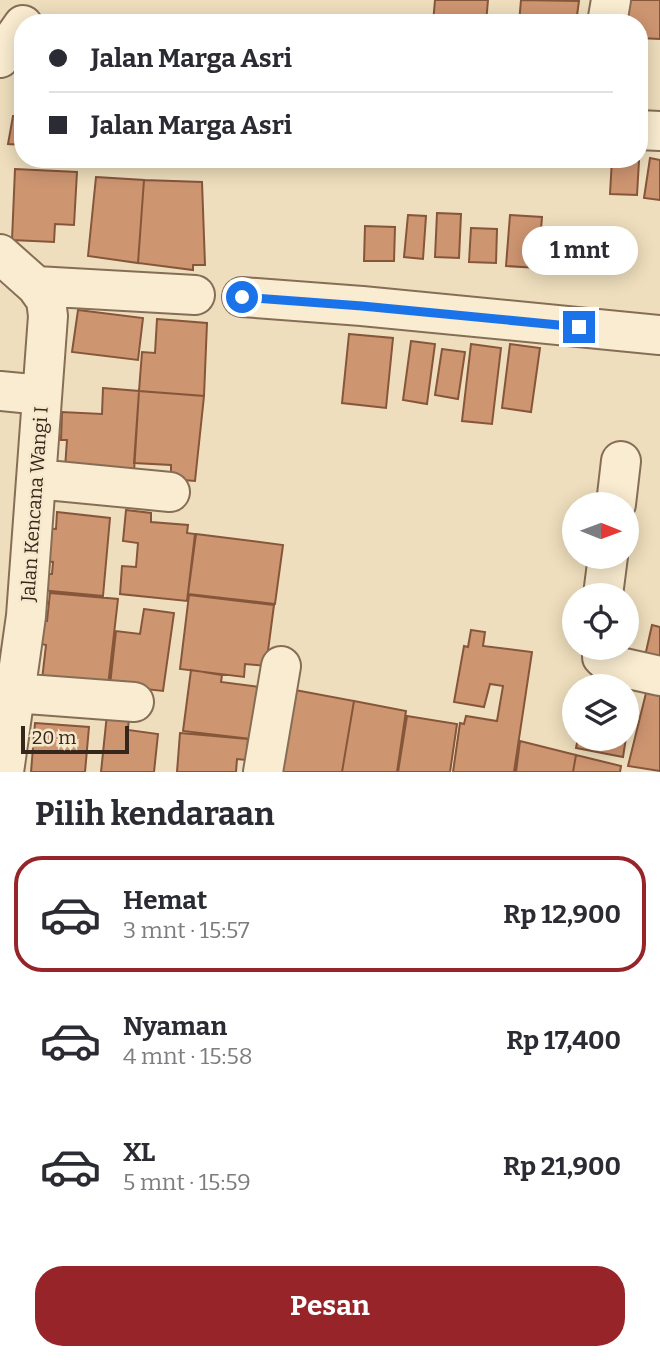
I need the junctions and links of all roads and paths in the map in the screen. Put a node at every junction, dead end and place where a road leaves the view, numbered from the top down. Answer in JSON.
{"nodes":[{"id":1,"x":14,"y":37,"type":"edge"},
{"id":2,"x":0,"y":58,"type":"edge"},
{"id":3,"x":0,"y":254,"type":"edge"},
{"id":4,"x":36,"y":286,"type":"junction"},
{"id":5,"x":195,"y":295,"type":"dead end"},
{"id":6,"x":242,"y":297,"type":"dead end"},
{"id":7,"x":660,"y":335,"type":"edge"},
{"id":8,"x":0,"y":391,"type":"edge"},
{"id":9,"x":42,"y":395,"type":"junction"},
{"id":10,"x":621,"y":461,"type":"dead end"},
{"id":11,"x":36,"y":479,"type":"junction"},
{"id":12,"x":170,"y":492,"type":"dead end"},
{"id":13,"x":617,"y":492,"type":"edge"},
{"id":14,"x":605,"y":660,"type":"edge"},
{"id":15,"x":281,"y":666,"type":"dead end"},
{"id":16,"x":660,"y":677,"type":"edge"},
{"id":17,"x":14,"y":693,"type":"junction"},
{"id":18,"x":134,"y":702,"type":"dead end"},
{"id":19,"x":3,"y":768,"type":"edge"},
{"id":20,"x":262,"y":772,"type":"edge"}],
"edges":[{"from":1,"to":2,"type":"street"},
{"from":3,"to":4,"type":"street","name":"Jalan Kencana Wangi I"},
{"from":4,"to":5,"type":"street"},
{"from":4,"to":9,"type":"street","name":"Jalan Kencana Wangi I"},
{"from":6,"to":7,"type":"street"},
{"from":8,"to":9,"type":"street"},
{"from":9,"to":11,"type":"street","name":"Jalan Kencana Wangi I"},
{"from":10,"to":13,"type":"street"},
{"from":11,"to":12,"type":"street"},
{"from":11,"to":17,"type":"street","name":"Jalan Kencana Wangi I"},
{"from":14,"to":16,"type":"street"},
{"from":15,"to":20,"type":"street"},
{"from":17,"to":18,"type":"street"},
{"from":17,"to":19,"type":"street","name":"Jalan Kencana Wangi I"}]}
